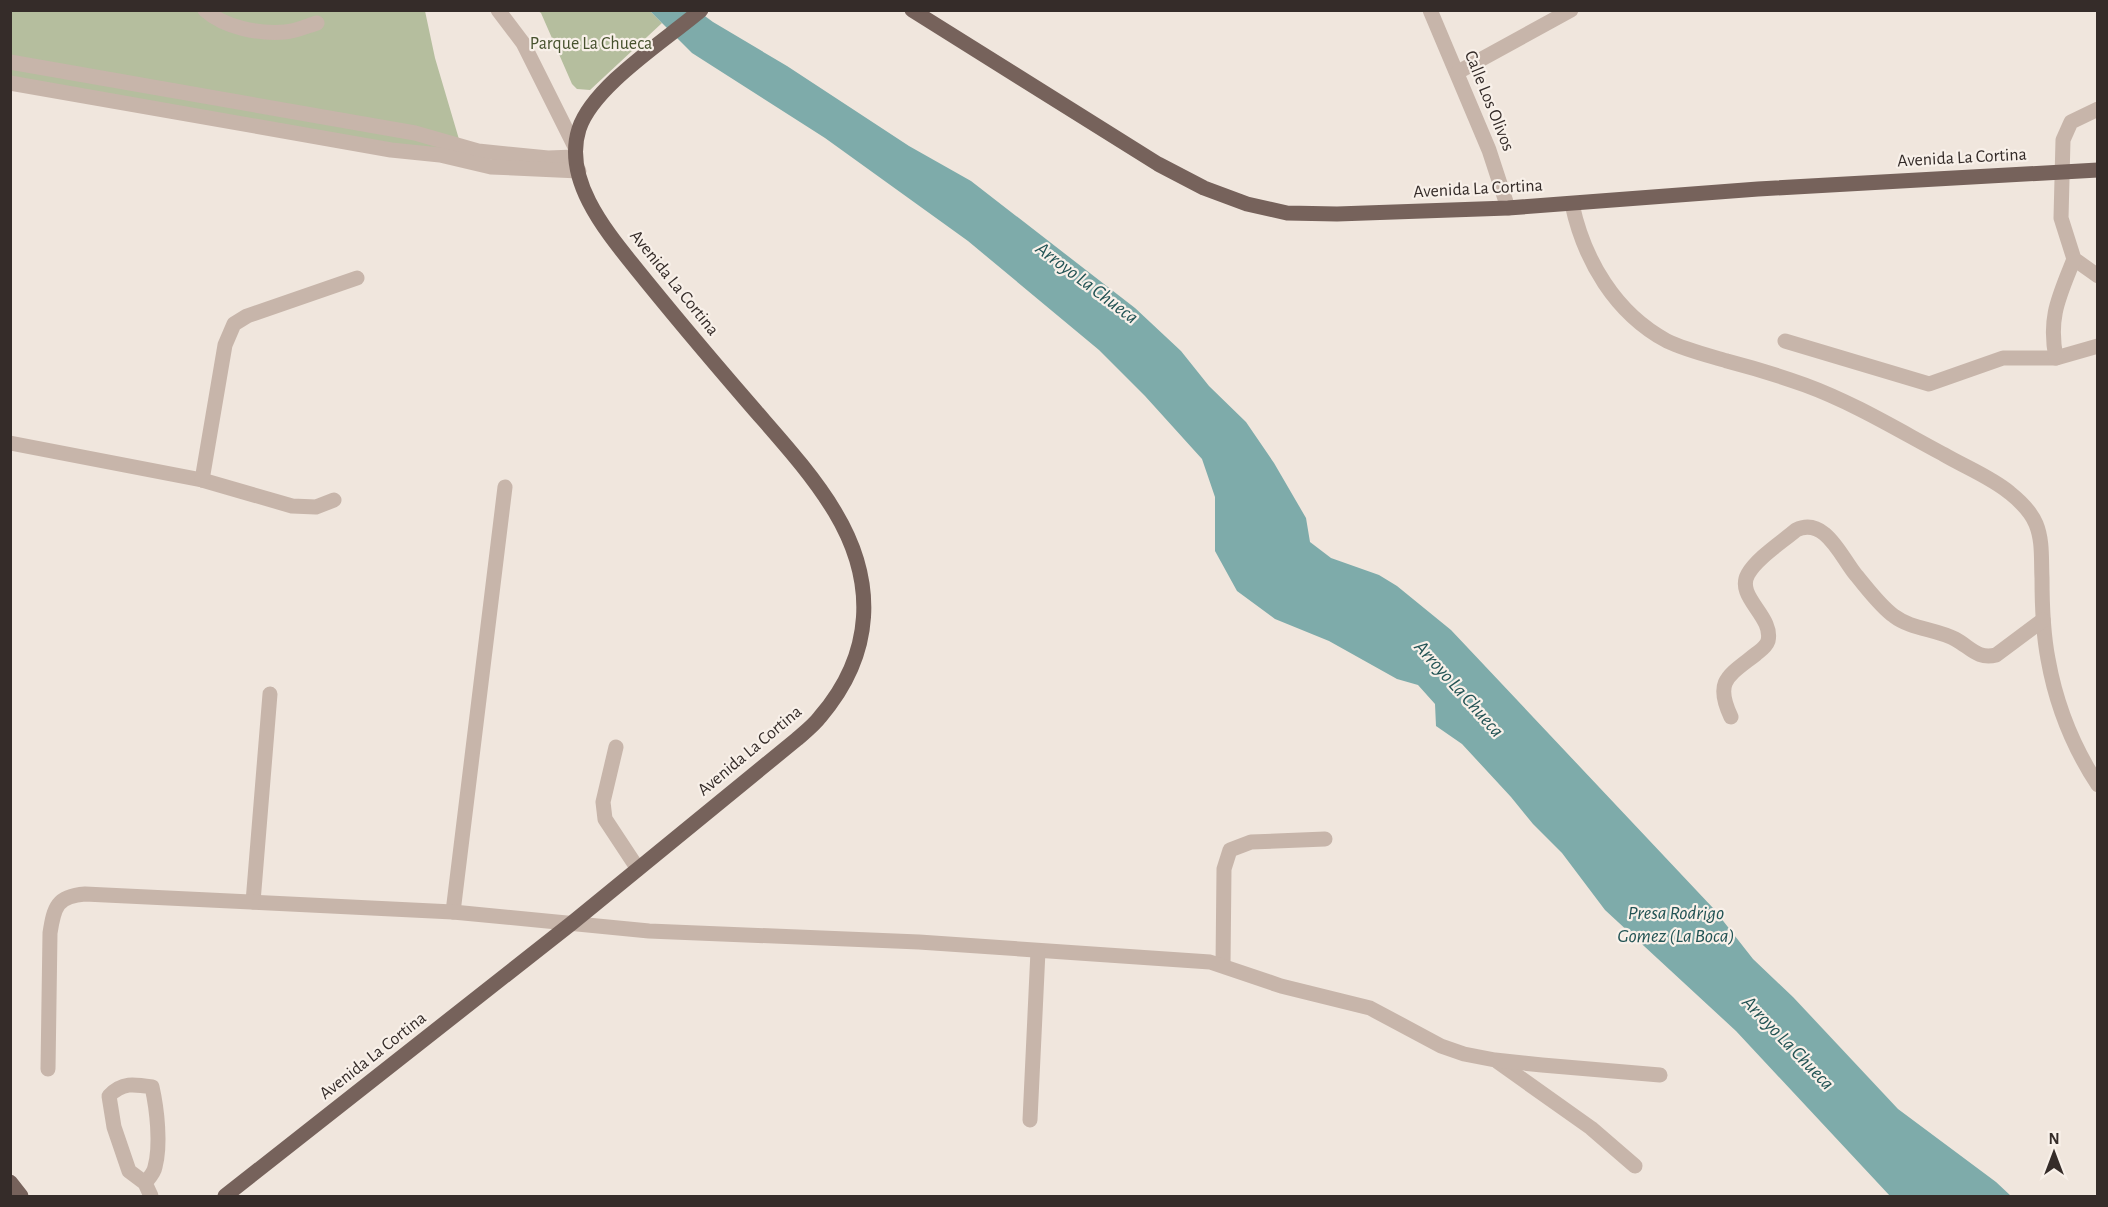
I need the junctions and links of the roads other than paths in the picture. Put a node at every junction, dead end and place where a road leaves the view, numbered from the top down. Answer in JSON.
{"nodes":[{"id":1,"x":205,"y":10,"type":"edge"},
{"id":2,"x":498,"y":10,"type":"edge"},
{"id":3,"x":701,"y":10,"type":"edge"},
{"id":4,"x":912,"y":10,"type":"edge"},
{"id":5,"x":1430,"y":10,"type":"edge"},
{"id":6,"x":1571,"y":10,"type":"edge"},
{"id":7,"x":317,"y":23,"type":"dead end"},
{"id":8,"x":10,"y":62,"type":"edge"},
{"id":9,"x":1458,"y":72,"type":"junction"},
{"id":10,"x":10,"y":83,"type":"edge"},
{"id":11,"x":2097,"y":109,"type":"edge"},
{"id":12,"x":576,"y":158,"type":"junction"},
{"id":13,"x":2097,"y":170,"type":"edge"},
{"id":14,"x":2063,"y":172,"type":"junction"},
{"id":15,"x":1572,"y":204,"type":"junction"},
{"id":16,"x":1508,"y":208,"type":"junction"},
{"id":17,"x":2074,"y":259,"type":"junction"},
{"id":18,"x":2097,"y":276,"type":"edge"},
{"id":19,"x":357,"y":278,"type":"dead end"},
{"id":20,"x":1785,"y":341,"type":"dead end"},
{"id":21,"x":2097,"y":346,"type":"edge"},
{"id":22,"x":2056,"y":358,"type":"junction"},
{"id":23,"x":10,"y":443,"type":"edge"},
{"id":24,"x":202,"y":480,"type":"junction"},
{"id":25,"x":505,"y":487,"type":"dead end"},
{"id":26,"x":334,"y":500,"type":"dead end"},
{"id":27,"x":2043,"y":620,"type":"junction"},
{"id":28,"x":270,"y":694,"type":"dead end"},
{"id":29,"x":1731,"y":717,"type":"dead end"},
{"id":30,"x":616,"y":747,"type":"dead end"},
{"id":31,"x":2097,"y":785,"type":"edge"},
{"id":32,"x":1325,"y":839,"type":"dead end"},
{"id":33,"x":638,"y":869,"type":"junction"},
{"id":34,"x":253,"y":902,"type":"junction"},
{"id":35,"x":453,"y":912,"type":"junction"},
{"id":36,"x":572,"y":923,"type":"junction"},
{"id":37,"x":1038,"y":951,"type":"junction"},
{"id":38,"x":1223,"y":965,"type":"junction"},
{"id":39,"x":1495,"y":1060,"type":"junction"},
{"id":40,"x":48,"y":1069,"type":"dead end"},
{"id":41,"x":1660,"y":1075,"type":"dead end"},
{"id":42,"x":1030,"y":1120,"type":"dead end"},
{"id":43,"x":1635,"y":1166,"type":"dead end"},
{"id":44,"x":10,"y":1182,"type":"edge"},
{"id":45,"x":148,"y":1190,"type":"edge"},
{"id":46,"x":21,"y":1197,"type":"edge"},
{"id":47,"x":225,"y":1197,"type":"edge"}],
"edges":[{"from":1,"to":7,"type":"street"},
{"from":2,"to":12,"type":"street"},
{"from":3,"to":12,"type":"main road"},
{"from":4,"to":16,"type":"main road","name":"Avenida La Cortina"},
{"from":5,"to":9,"type":"street","name":"Calle Los Olivos"},
{"from":6,"to":9,"type":"street"},
{"from":8,"to":12,"type":"street"},
{"from":9,"to":16,"type":"street","name":"Calle Los Olivos"},
{"from":10,"to":12,"type":"street"},
{"from":11,"to":14,"type":"street"},
{"from":12,"to":33,"type":"main road","name":"Avenida La Cortina"},
{"from":13,"to":14,"type":"main road","name":"Avenida La Cortina"},
{"from":14,"to":15,"type":"main road","name":"Avenida La Cortina"},
{"from":14,"to":17,"type":"street"},
{"from":15,"to":16,"type":"main road","name":"Avenida La Cortina"},
{"from":15,"to":27,"type":"street"},
{"from":17,"to":18,"type":"street"},
{"from":17,"to":22,"type":"street"},
{"from":19,"to":24,"type":"street"},
{"from":20,"to":22,"type":"street"},
{"from":21,"to":22,"type":"street"},
{"from":23,"to":24,"type":"street"},
{"from":24,"to":26,"type":"street"},
{"from":25,"to":35,"type":"street"},
{"from":27,"to":29,"type":"street"},
{"from":27,"to":31,"type":"street"},
{"from":28,"to":34,"type":"street"},
{"from":30,"to":33,"type":"street"},
{"from":32,"to":38,"type":"street"},
{"from":33,"to":36,"type":"main road","name":"Avenida La Cortina"},
{"from":34,"to":35,"type":"street"},
{"from":34,"to":40,"type":"street"},
{"from":35,"to":36,"type":"street"},
{"from":36,"to":37,"type":"street"},
{"from":36,"to":47,"type":"main road","name":"Avenida La Cortina"},
{"from":37,"to":38,"type":"street"},
{"from":37,"to":42,"type":"street"},
{"from":38,"to":39,"type":"street"},
{"from":39,"to":41,"type":"street"},
{"from":39,"to":43,"type":"street"},
{"from":44,"to":46,"type":"main road"},
{"from":45,"to":45,"type":"street"}]}
